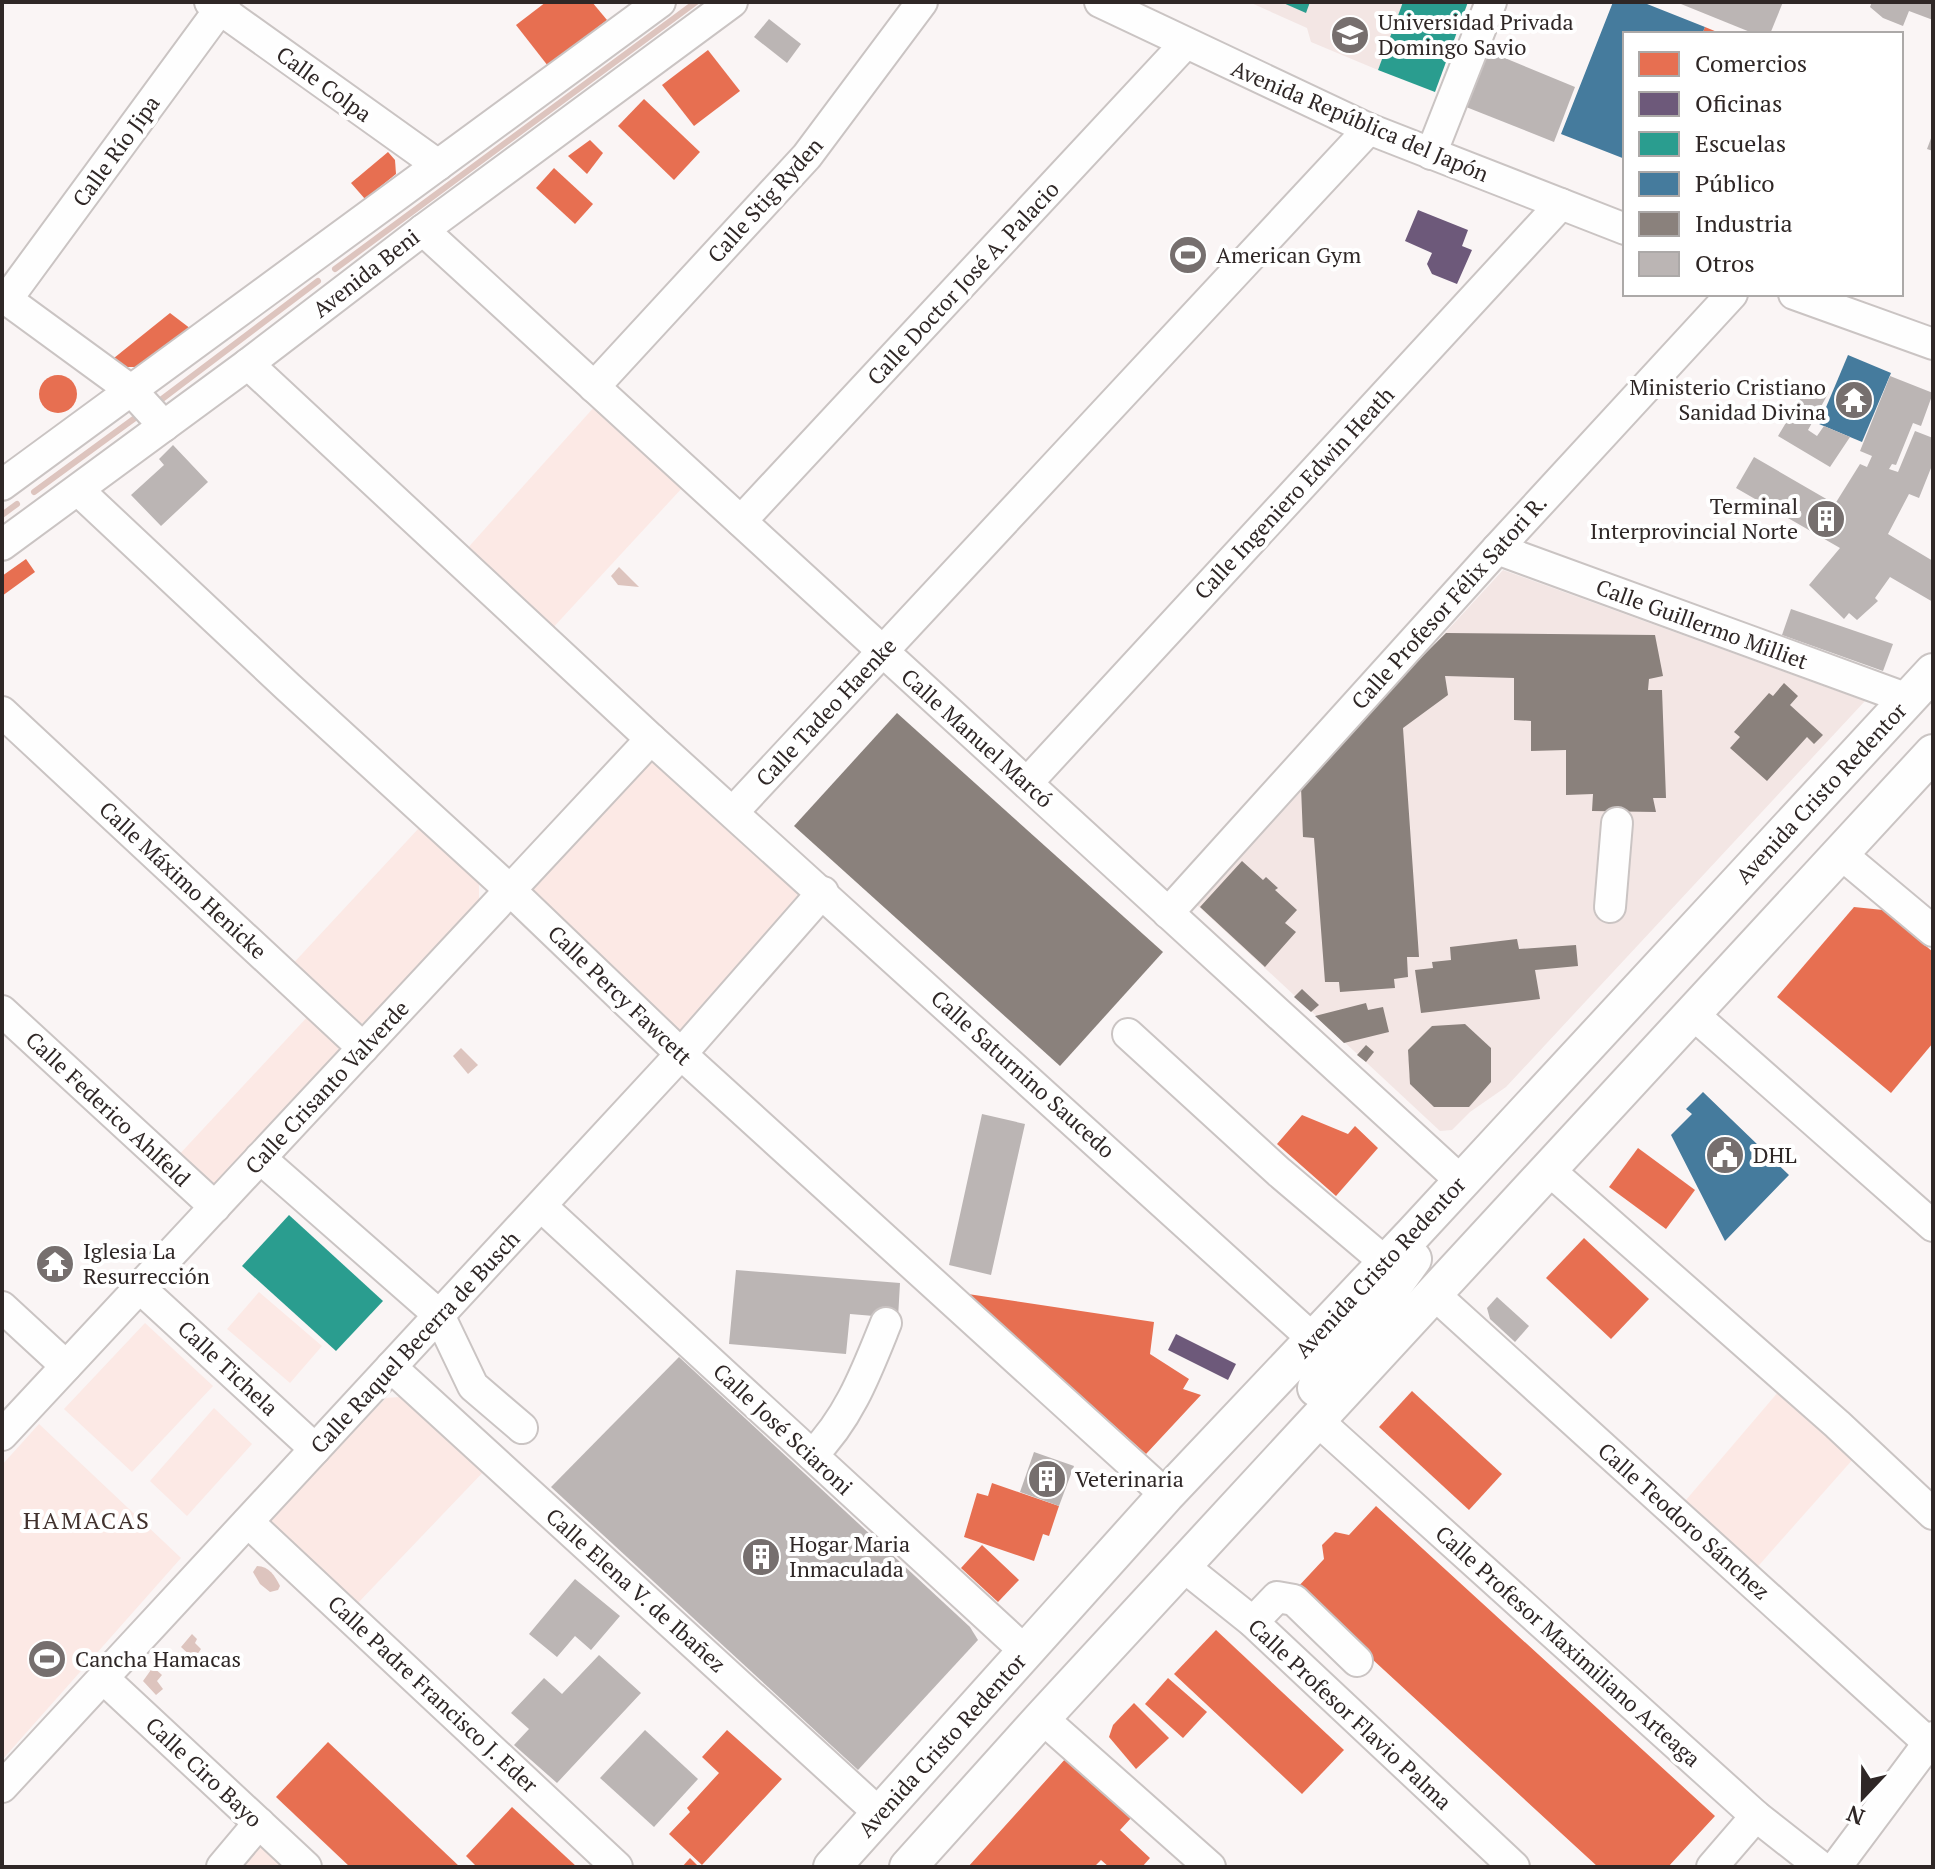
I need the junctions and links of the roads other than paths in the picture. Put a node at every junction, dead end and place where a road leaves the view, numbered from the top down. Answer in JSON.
{"nodes":[{"id":1,"x":660,"y":2,"type":"edge"},
{"id":2,"x":732,"y":2,"type":"edge"},
{"id":3,"x":922,"y":2,"type":"edge"},
{"id":4,"x":1100,"y":2,"type":"edge"},
{"id":5,"x":1491,"y":2,"type":"edge"},
{"id":6,"x":218,"y":4,"type":"edge"},
{"id":7,"x":1156,"y":15,"type":"edge"},
{"id":8,"x":1185,"y":44,"type":"junction"},
{"id":9,"x":1369,"y":129,"type":"junction"},
{"id":10,"x":1431,"y":154,"type":"junction"},
{"id":11,"x":438,"y":165,"type":"junction"},
{"id":12,"x":1561,"y":204,"type":"junction"},
{"id":13,"x":1623,"y":228,"type":"edge"},
{"id":14,"x":423,"y":230,"type":"junction"},
{"id":15,"x":1730,"y":296,"type":"edge"},
{"id":16,"x":1800,"y":296,"type":"edge"},
{"id":17,"x":4,"y":298,"type":"edge"},
{"id":18,"x":1933,"y":344,"type":"edge"},
{"id":19,"x":248,"y":364,"type":"junction"},
{"id":20,"x":594,"y":387,"type":"junction"},
{"id":21,"x":132,"y":391,"type":"junction"},
{"id":22,"x":164,"y":426,"type":"junction"},
{"id":23,"x":2,"y":485,"type":"edge"},
{"id":24,"x":78,"y":490,"type":"junction"},
{"id":25,"x":741,"y":521,"type":"junction"},
{"id":26,"x":2,"y":545,"type":"edge"},
{"id":27,"x":1497,"y":549,"type":"junction"},
{"id":28,"x":883,"y":651,"type":"junction"},
{"id":29,"x":1933,"y":672,"type":"edge"},
{"id":30,"x":1908,"y":699,"type":"junction"},
{"id":31,"x":2,"y":712,"type":"edge"},
{"id":32,"x":651,"y":739,"type":"junction"},
{"id":33,"x":1933,"y":753,"type":"edge"},
{"id":34,"x":1027,"y":783,"type":"junction"},
{"id":35,"x":733,"y":812,"type":"junction"},
{"id":36,"x":1617,"y":823,"type":"dead end"},
{"id":37,"x":1841,"y":854,"type":"junction"},
{"id":38,"x":510,"y":890,"type":"junction"},
{"id":39,"x":823,"y":892,"type":"junction"},
{"id":40,"x":1610,"y":907,"type":"dead end"},
{"id":41,"x":1168,"y":913,"type":"junction"},
{"id":42,"x":1933,"y":931,"type":"edge"},
{"id":43,"x":2,"y":1011,"type":"edge"},
{"id":44,"x":1694,"y":1015,"type":"junction"},
{"id":45,"x":1128,"y":1034,"type":"dead end"},
{"id":46,"x":363,"y":1048,"type":"junction"},
{"id":47,"x":681,"y":1054,"type":"junction"},
{"id":48,"x":260,"y":1158,"type":"junction"},
{"id":49,"x":1549,"y":1170,"type":"junction"},
{"id":50,"x":1452,"y":1191,"type":"junction"},
{"id":51,"x":541,"y":1206,"type":"junction"},
{"id":52,"x":215,"y":1207,"type":"junction"},
{"id":53,"x":1933,"y":1226,"type":"edge"},
{"id":54,"x":1385,"y":1262,"type":"junction"},
{"id":55,"x":140,"y":1288,"type":"junction"},
{"id":56,"x":1435,"y":1295,"type":"junction"},
{"id":57,"x":2,"y":1307,"type":"edge"},
{"id":58,"x":439,"y":1315,"type":"junction"},
{"id":59,"x":886,"y":1323,"type":"dead end"},
{"id":60,"x":1312,"y":1338,"type":"junction"},
{"id":61,"x":66,"y":1366,"type":"junction"},
{"id":62,"x":391,"y":1367,"type":"junction"},
{"id":63,"x":1365,"y":1370,"type":"junction"},
{"id":64,"x":1318,"y":1421,"type":"junction"},
{"id":65,"x":1230,"y":1426,"type":"junction"},
{"id":66,"x":522,"y":1428,"type":"dead end"},
{"id":67,"x":2,"y":1435,"type":"edge"},
{"id":68,"x":315,"y":1449,"type":"junction"},
{"id":69,"x":812,"y":1455,"type":"junction"},
{"id":70,"x":1166,"y":1495,"type":"junction"},
{"id":71,"x":1933,"y":1514,"type":"edge"},
{"id":72,"x":248,"y":1522,"type":"junction"},
{"id":73,"x":1172,"y":1577,"type":"junction"},
{"id":74,"x":1253,"y":1622,"type":"junction"},
{"id":75,"x":1026,"y":1652,"type":"junction"},
{"id":76,"x":1357,"y":1661,"type":"dead end"},
{"id":77,"x":103,"y":1678,"type":"junction"},
{"id":78,"x":1042,"y":1718,"type":"junction"},
{"id":79,"x":1931,"y":1742,"type":"edge"},
{"id":80,"x":2,"y":1787,"type":"edge"},
{"id":81,"x":880,"y":1814,"type":"junction"},
{"id":82,"x":1756,"y":1816,"type":"junction"},
{"id":83,"x":259,"y":1823,"type":"junction"},
{"id":84,"x":222,"y":1867,"type":"edge"},
{"id":85,"x":306,"y":1867,"type":"edge"},
{"id":86,"x":617,"y":1867,"type":"edge"},
{"id":87,"x":832,"y":1867,"type":"edge"},
{"id":88,"x":909,"y":1867,"type":"edge"},
{"id":89,"x":1210,"y":1867,"type":"edge"},
{"id":90,"x":1514,"y":1867,"type":"edge"},
{"id":91,"x":1712,"y":1867,"type":"edge"},
{"id":92,"x":1821,"y":1867,"type":"edge"},
{"id":93,"x":1836,"y":1867,"type":"edge"}],
"edges":[{"from":1,"to":11,"type":"street","name":"Avenida Beni"},
{"from":2,"to":14,"type":"street","name":"Avenida Beni"},
{"from":3,"to":20,"type":"street","name":"Calle Stig Ryden"},
{"from":4,"to":7,"type":"street","name":"Avenida República del Japón"},
{"from":5,"to":10,"type":"street"},
{"from":6,"to":11,"type":"street","name":"Calle Colpa"},
{"from":6,"to":17,"type":"street","name":"Calle Río Jipa"},
{"from":7,"to":8,"type":"street","name":"Avenida República del Japón"},
{"from":8,"to":9,"type":"street","name":"Avenida República del Japón"},
{"from":8,"to":25,"type":"street","name":"Calle Doctor José A. Palacio"},
{"from":9,"to":10,"type":"street","name":"Avenida República del Japón"},
{"from":9,"to":28,"type":"street","name":"Calle Tadeo Haenke"},
{"from":10,"to":12,"type":"street","name":"Avenida República del Japón"},
{"from":11,"to":21,"type":"street","name":"Avenida Beni"},
{"from":12,"to":13,"type":"street","name":"Avenida República del Japón"},
{"from":12,"to":34,"type":"street","name":"Calle Ingeniero Edwin Heath"},
{"from":14,"to":19,"type":"street","name":"Avenida Beni"},
{"from":14,"to":20,"type":"street","name":"Calle Manuel Marcó"},
{"from":15,"to":27,"type":"street","name":"Calle Profesor Félix Satori R."},
{"from":16,"to":18,"type":"street"},
{"from":17,"to":21,"type":"street"},
{"from":19,"to":22,"type":"street","name":"Avenida Beni"},
{"from":19,"to":32,"type":"street"},
{"from":20,"to":25,"type":"street","name":"Calle Manuel Marcó"},
{"from":21,"to":22,"type":"street"},
{"from":21,"to":23,"type":"street","name":"Avenida Beni"},
{"from":22,"to":24,"type":"street","name":"Avenida Beni"},
{"from":24,"to":26,"type":"street","name":"Avenida Beni"},
{"from":24,"to":38,"type":"street","name":"Calle Percy Fawcett"},
{"from":25,"to":28,"type":"street","name":"Calle Manuel Marcó"},
{"from":27,"to":30,"type":"street","name":"Calle Guillermo Milliet"},
{"from":27,"to":41,"type":"street","name":"Calle Profesor Félix Satori R."},
{"from":28,"to":34,"type":"street","name":"Calle Manuel Marcó"},
{"from":28,"to":35,"type":"street","name":"Calle Tadeo Haenke"},
{"from":29,"to":30,"type":"main road","name":"Avenida Cristo Redentor"},
{"from":30,"to":50,"type":"main road","name":"Avenida Cristo Redentor"},
{"from":31,"to":46,"type":"street","name":"Calle Máximo Henicke"},
{"from":32,"to":35,"type":"street"},
{"from":32,"to":38,"type":"street","name":"Calle Crisanto Valverde"},
{"from":33,"to":37,"type":"main road"},
{"from":34,"to":41,"type":"street","name":"Calle Manuel Marcó"},
{"from":35,"to":39,"type":"street","name":"Calle Saturnino Saucedo"},
{"from":36,"to":40,"type":"street"},
{"from":37,"to":42,"type":"street"},
{"from":37,"to":44,"type":"main road"},
{"from":38,"to":46,"type":"street","name":"Calle Crisanto Valverde"},
{"from":38,"to":47,"type":"street","name":"Calle Percy Fawcett"},
{"from":39,"to":47,"type":"street","name":"Calle Raquel Becerra de Busch"},
{"from":39,"to":60,"type":"street","name":"Calle Saturnino Saucedo"},
{"from":41,"to":50,"type":"street","name":"Calle Manuel Marcó"},
{"from":43,"to":52,"type":"street","name":"Calle Federico Ahlfeld"},
{"from":44,"to":49,"type":"main road"},
{"from":44,"to":53,"type":"street"},
{"from":45,"to":54,"type":"street"},
{"from":46,"to":48,"type":"street","name":"Calle Crisanto Valverde"},
{"from":47,"to":51,"type":"street","name":"Calle Raquel Becerra de Busch"},
{"from":47,"to":70,"type":"street","name":"Calle Percy Fawcett"},
{"from":48,"to":52,"type":"street","name":"Calle Crisanto Valverde"},
{"from":48,"to":58,"type":"street"},
{"from":49,"to":56,"type":"main road"},
{"from":49,"to":71,"type":"street"},
{"from":50,"to":54,"type":"main road","name":"Avenida Cristo Redentor"},
{"from":50,"to":63,"type":"main road"},
{"from":51,"to":58,"type":"street","name":"Calle Raquel Becerra de Busch"},
{"from":51,"to":69,"type":"street","name":"Calle José Sciaroni"},
{"from":52,"to":55,"type":"street","name":"Calle Crisanto Valverde"},
{"from":54,"to":60,"type":"main road","name":"Avenida Cristo Redentor"},
{"from":55,"to":61,"type":"street","name":"Calle Crisanto Valverde"},
{"from":55,"to":68,"type":"street","name":"Calle Tichela"},
{"from":56,"to":63,"type":"main road"},
{"from":56,"to":79,"type":"street","name":"Calle Teodoro Sánchez"},
{"from":57,"to":61,"type":"street"},
{"from":58,"to":62,"type":"street","name":"Calle Raquel Becerra de Busch"},
{"from":58,"to":66,"type":"street"},
{"from":59,"to":69,"type":"street"},
{"from":60,"to":65,"type":"main road","name":"Avenida Cristo Redentor"},
{"from":61,"to":67,"type":"street","name":"Calle Crisanto Valverde"},
{"from":62,"to":68,"type":"street","name":"Calle Raquel Becerra de Busch"},
{"from":62,"to":81,"type":"street","name":"Calle Elena V. de Ibañez"},
{"from":63,"to":64,"type":"main road"},
{"from":64,"to":73,"type":"main road"},
{"from":64,"to":82,"type":"street","name":"Calle Profesor Maximiliano Arteaga"},
{"from":65,"to":70,"type":"main road","name":"Avenida Cristo Redentor"},
{"from":65,"to":73,"type":"main road"},
{"from":68,"to":72,"type":"street","name":"Calle Raquel Becerra de Busch"},
{"from":69,"to":75,"type":"street","name":"Calle José Sciaroni"},
{"from":70,"to":75,"type":"main road","name":"Avenida Cristo Redentor"},
{"from":72,"to":77,"type":"street","name":"Calle Raquel Becerra de Busch"},
{"from":72,"to":86,"type":"street","name":"Calle Padre Francisco J. Eder"},
{"from":73,"to":74,"type":"street","name":"Calle Profesor Flavio Palma"},
{"from":73,"to":78,"type":"main road"},
{"from":74,"to":76,"type":"street"},
{"from":74,"to":90,"type":"street","name":"Calle Profesor Flavio Palma"},
{"from":75,"to":81,"type":"main road","name":"Avenida Cristo Redentor"},
{"from":77,"to":80,"type":"street","name":"Calle Raquel Becerra de Busch"},
{"from":77,"to":83,"type":"street","name":"Calle Ciro Bayo"},
{"from":78,"to":88,"type":"main road"},
{"from":78,"to":89,"type":"street"},
{"from":79,"to":93,"type":"street"},
{"from":81,"to":87,"type":"main road","name":"Avenida Cristo Redentor"},
{"from":82,"to":91,"type":"street"},
{"from":82,"to":92,"type":"street","name":"Calle Profesor Maximiliano Arteaga"},
{"from":83,"to":84,"type":"street"},
{"from":83,"to":85,"type":"street","name":"Calle Ciro Bayo"}]}
